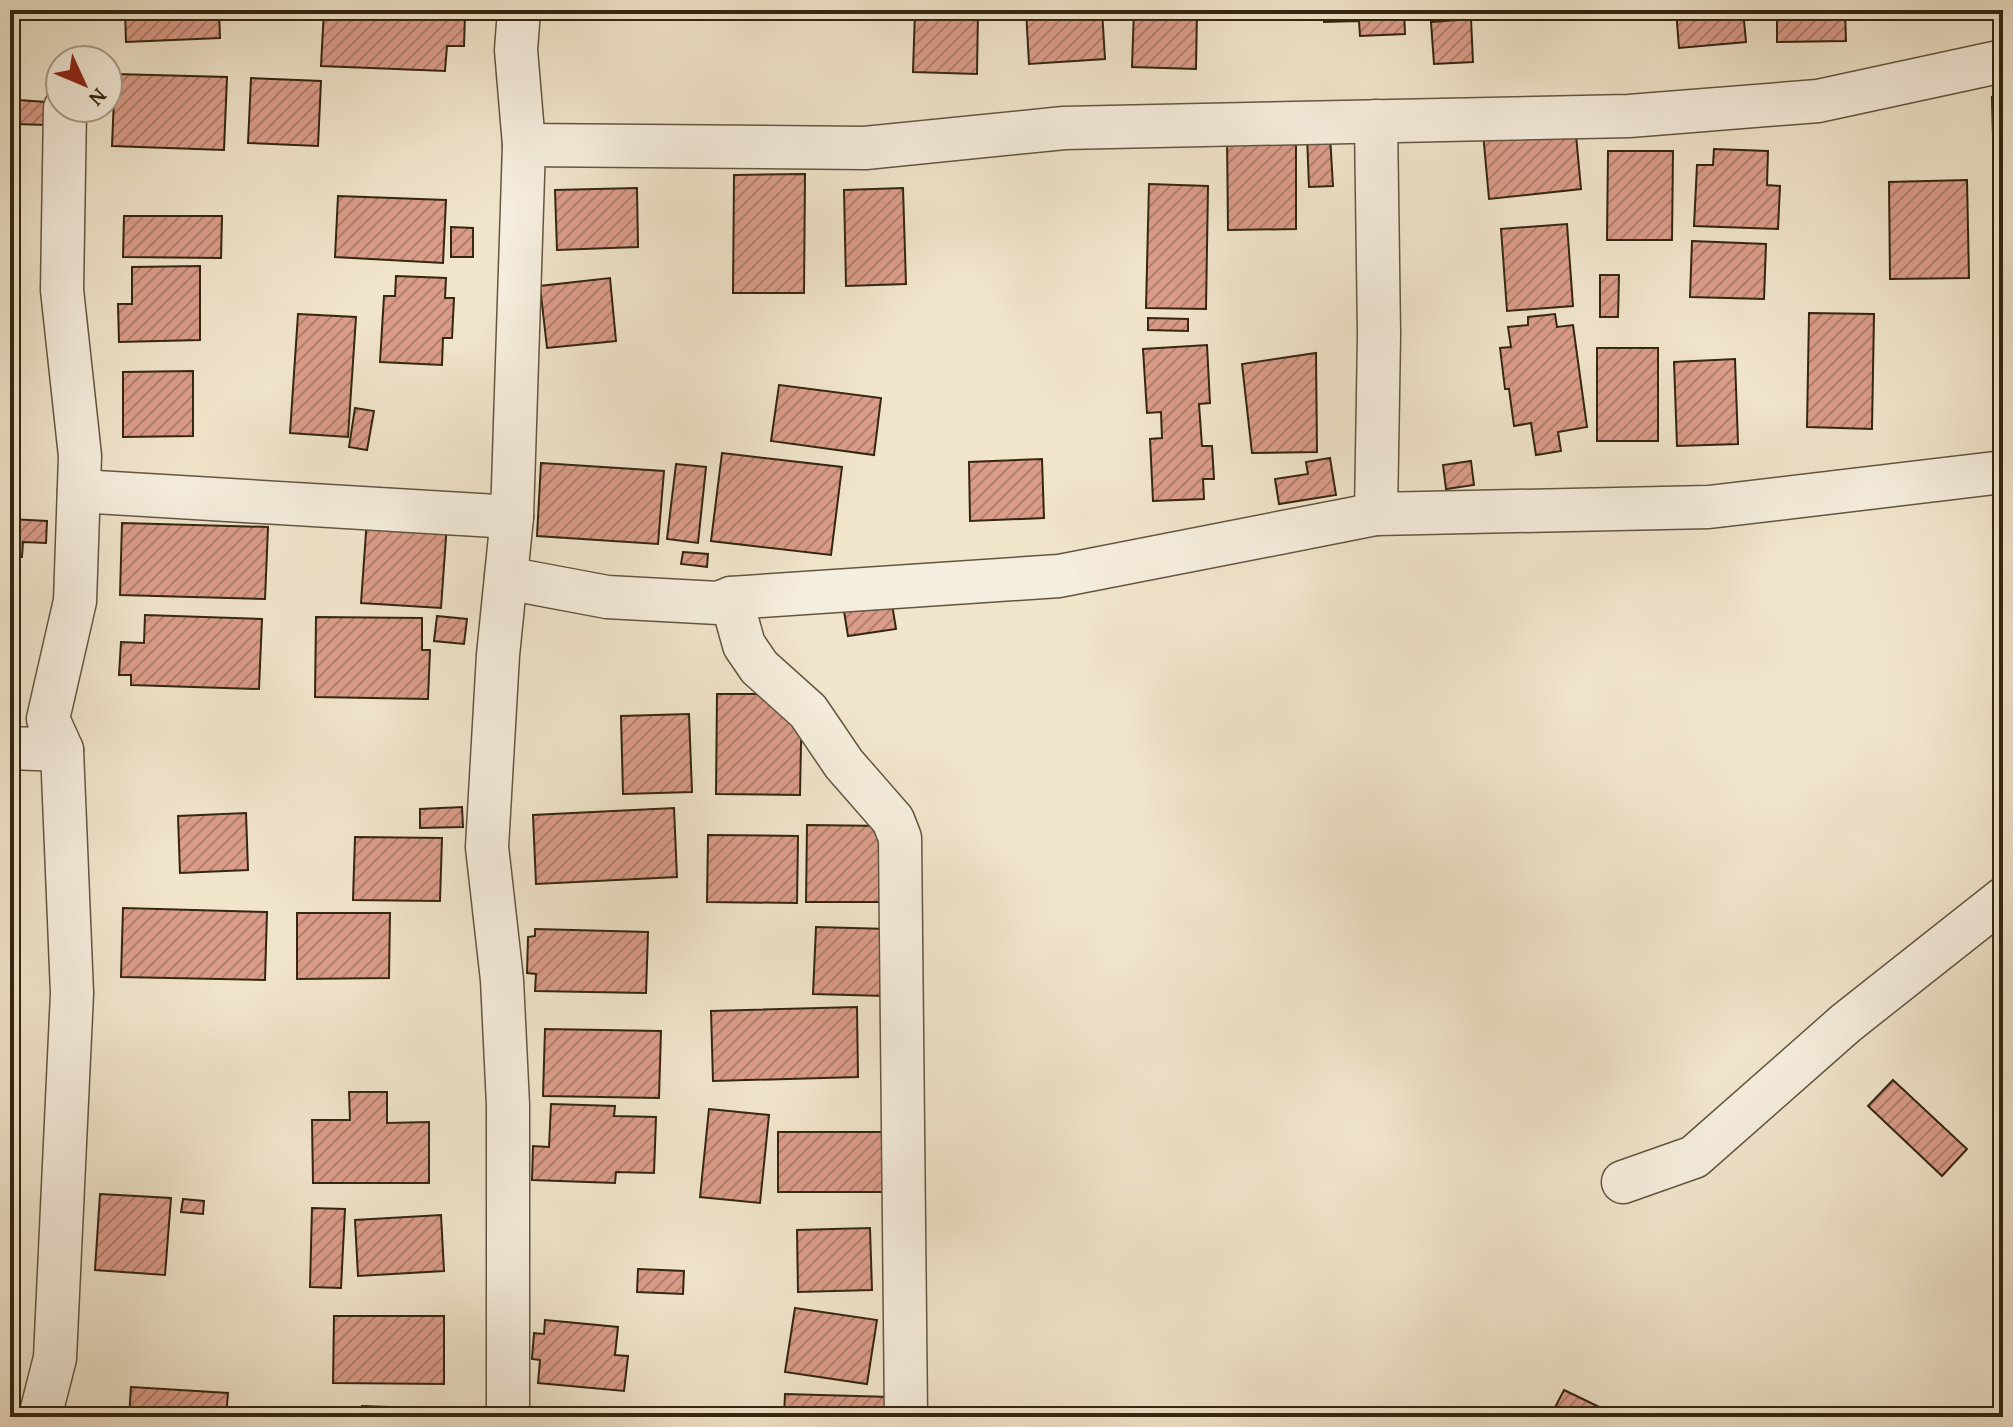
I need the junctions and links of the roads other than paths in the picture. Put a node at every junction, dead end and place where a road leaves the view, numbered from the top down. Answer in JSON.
{"nodes":[{"id":1,"x":519,"y":10,"type":"edge"},
{"id":2,"x":2003,"y":61,"type":"edge"},
{"id":3,"x":1376,"y":121,"type":"junction"},
{"id":4,"x":65,"y":124,"type":"edge"},
{"id":5,"x":524,"y":145,"type":"junction"},
{"id":6,"x":2003,"y":472,"type":"edge"},
{"id":7,"x":79,"y":491,"type":"junction"},
{"id":8,"x":1376,"y":514,"type":"junction"},
{"id":9,"x":512,"y":517,"type":"junction"},
{"id":10,"x":506,"y":578,"type":"junction"},
{"id":11,"x":731,"y":598,"type":"junction"},
{"id":12,"x":10,"y":748,"type":"edge"},
{"id":13,"x":62,"y":750,"type":"junction"},
{"id":14,"x":2003,"y":899,"type":"edge"},
{"id":15,"x":1623,"y":1182,"type":"dead end"},
{"id":16,"x":40,"y":1417,"type":"edge"},
{"id":17,"x":508,"y":1417,"type":"edge"},
{"id":18,"x":906,"y":1417,"type":"edge"}],
"edges":[{"from":1,"to":5,"type":"street"},
{"from":2,"to":3,"type":"street"},
{"from":3,"to":5,"type":"street"},
{"from":3,"to":8,"type":"street"},
{"from":4,"to":7,"type":"street"},
{"from":5,"to":9,"type":"street"},
{"from":6,"to":8,"type":"street"},
{"from":7,"to":9,"type":"street"},
{"from":7,"to":13,"type":"street"},
{"from":8,"to":11,"type":"street"},
{"from":9,"to":10,"type":"street"},
{"from":10,"to":11,"type":"street"},
{"from":10,"to":17,"type":"street"},
{"from":11,"to":18,"type":"street"},
{"from":12,"to":13,"type":"street"},
{"from":13,"to":16,"type":"street"},
{"from":14,"to":15,"type":"street"}]}
